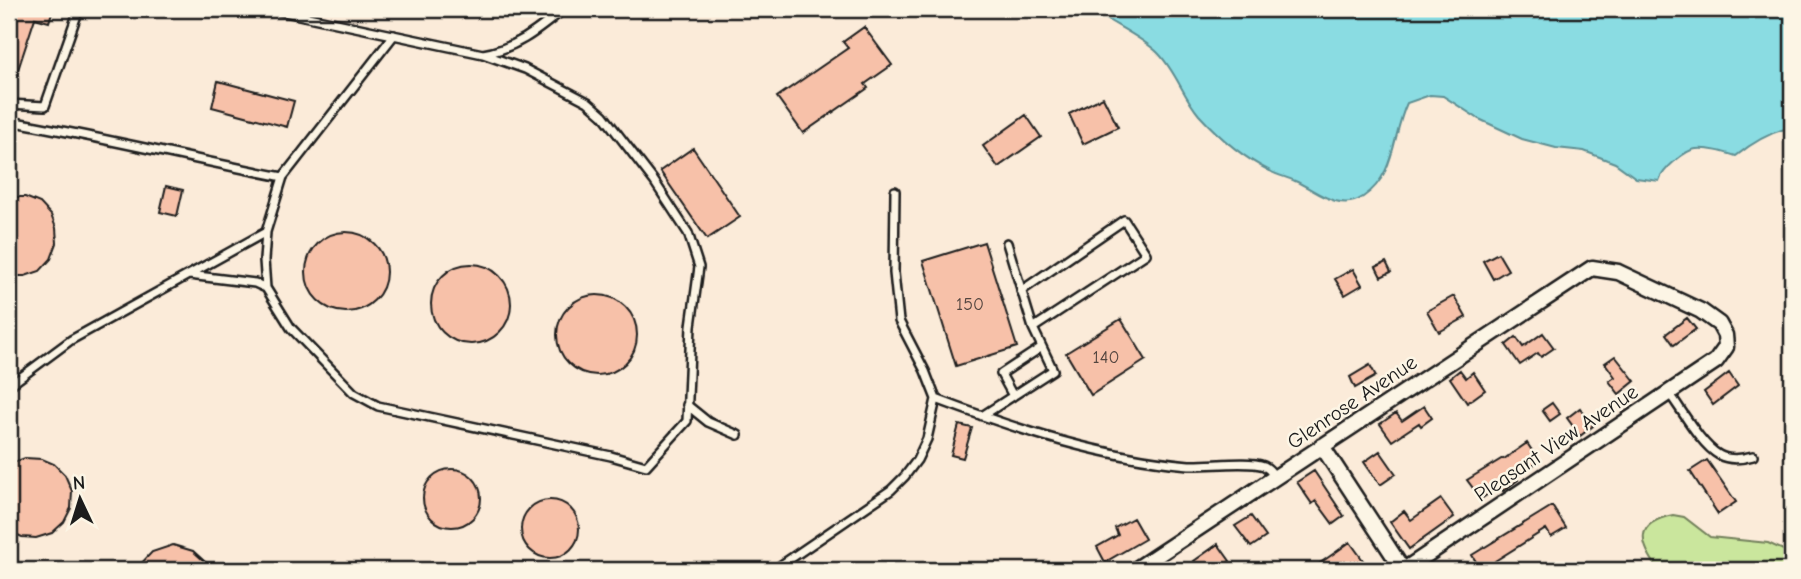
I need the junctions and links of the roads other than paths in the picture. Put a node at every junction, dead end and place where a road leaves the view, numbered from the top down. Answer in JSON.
{"nodes":[{"id":1,"x":79,"y":9,"type":"edge"},
{"id":2,"x":270,"y":9,"type":"edge"},
{"id":3,"x":564,"y":9,"type":"edge"},
{"id":4,"x":394,"y":35,"type":"junction"},
{"id":5,"x":483,"y":54,"type":"junction"},
{"id":6,"x":9,"y":104,"type":"edge"},
{"id":7,"x":9,"y":121,"type":"edge"},
{"id":8,"x":283,"y":177,"type":"junction"},
{"id":9,"x":895,"y":191,"type":"dead end"},
{"id":10,"x":266,"y":232,"type":"junction"},
{"id":11,"x":1007,"y":243,"type":"dead end"},
{"id":12,"x":189,"y":275,"type":"junction"},
{"id":13,"x":267,"y":288,"type":"junction"},
{"id":14,"x":1021,"y":291,"type":"junction"},
{"id":15,"x":1033,"y":328,"type":"junction"},
{"id":16,"x":1042,"y":347,"type":"junction"},
{"id":17,"x":1726,"y":347,"type":"joint"},
{"id":18,"x":9,"y":386,"type":"edge"},
{"id":19,"x":1669,"y":393,"type":"junction"},
{"id":20,"x":1013,"y":396,"type":"junction"},
{"id":21,"x":936,"y":399,"type":"junction"},
{"id":22,"x":687,"y":405,"type":"junction"},
{"id":23,"x":982,"y":416,"type":"junction"},
{"id":24,"x":738,"y":435,"type":"dead end"},
{"id":25,"x":1322,"y":446,"type":"junction"},
{"id":26,"x":1752,"y":456,"type":"dead end"},
{"id":27,"x":1275,"y":477,"type":"junction"},
{"id":28,"x":774,"y":570,"type":"edge"},
{"id":29,"x":1135,"y":570,"type":"edge"},
{"id":30,"x":1404,"y":570,"type":"edge"}],
"edges":[{"from":1,"to":6,"type":"lane"},
{"from":2,"to":4,"type":"lane"},
{"from":3,"to":5,"type":"lane"},
{"from":4,"to":5,"type":"lane"},
{"from":4,"to":8,"type":"lane"},
{"from":5,"to":22,"type":"lane"},
{"from":7,"to":8,"type":"lane"},
{"from":8,"to":10,"type":"lane"},
{"from":9,"to":21,"type":"lane"},
{"from":10,"to":12,"type":"lane"},
{"from":10,"to":13,"type":"lane"},
{"from":11,"to":14,"type":"lane"},
{"from":12,"to":13,"type":"lane"},
{"from":12,"to":18,"type":"lane"},
{"from":13,"to":22,"type":"lane"},
{"from":14,"to":15,"type":"lane"},
{"from":14,"to":15,"type":"lane"},
{"from":15,"to":16,"type":"lane"},
{"from":16,"to":20,"type":"lane"},
{"from":16,"to":20,"type":"lane"},
{"from":17,"to":19,"type":"street","name":"Pleasant View Avenue"},
{"from":17,"to":25,"type":"street","name":"Glenrose Avenue"},
{"from":19,"to":26,"type":"lane"},
{"from":19,"to":30,"type":"street","name":"Pleasant View Avenue"},
{"from":20,"to":23,"type":"lane"},
{"from":21,"to":23,"type":"lane"},
{"from":21,"to":28,"type":"lane"},
{"from":22,"to":24,"type":"lane"},
{"from":23,"to":27,"type":"lane"},
{"from":25,"to":27,"type":"street","name":"Glenrose Avenue"},
{"from":25,"to":30,"type":"street"},
{"from":27,"to":29,"type":"street","name":"Glenrose Avenue"}]}
